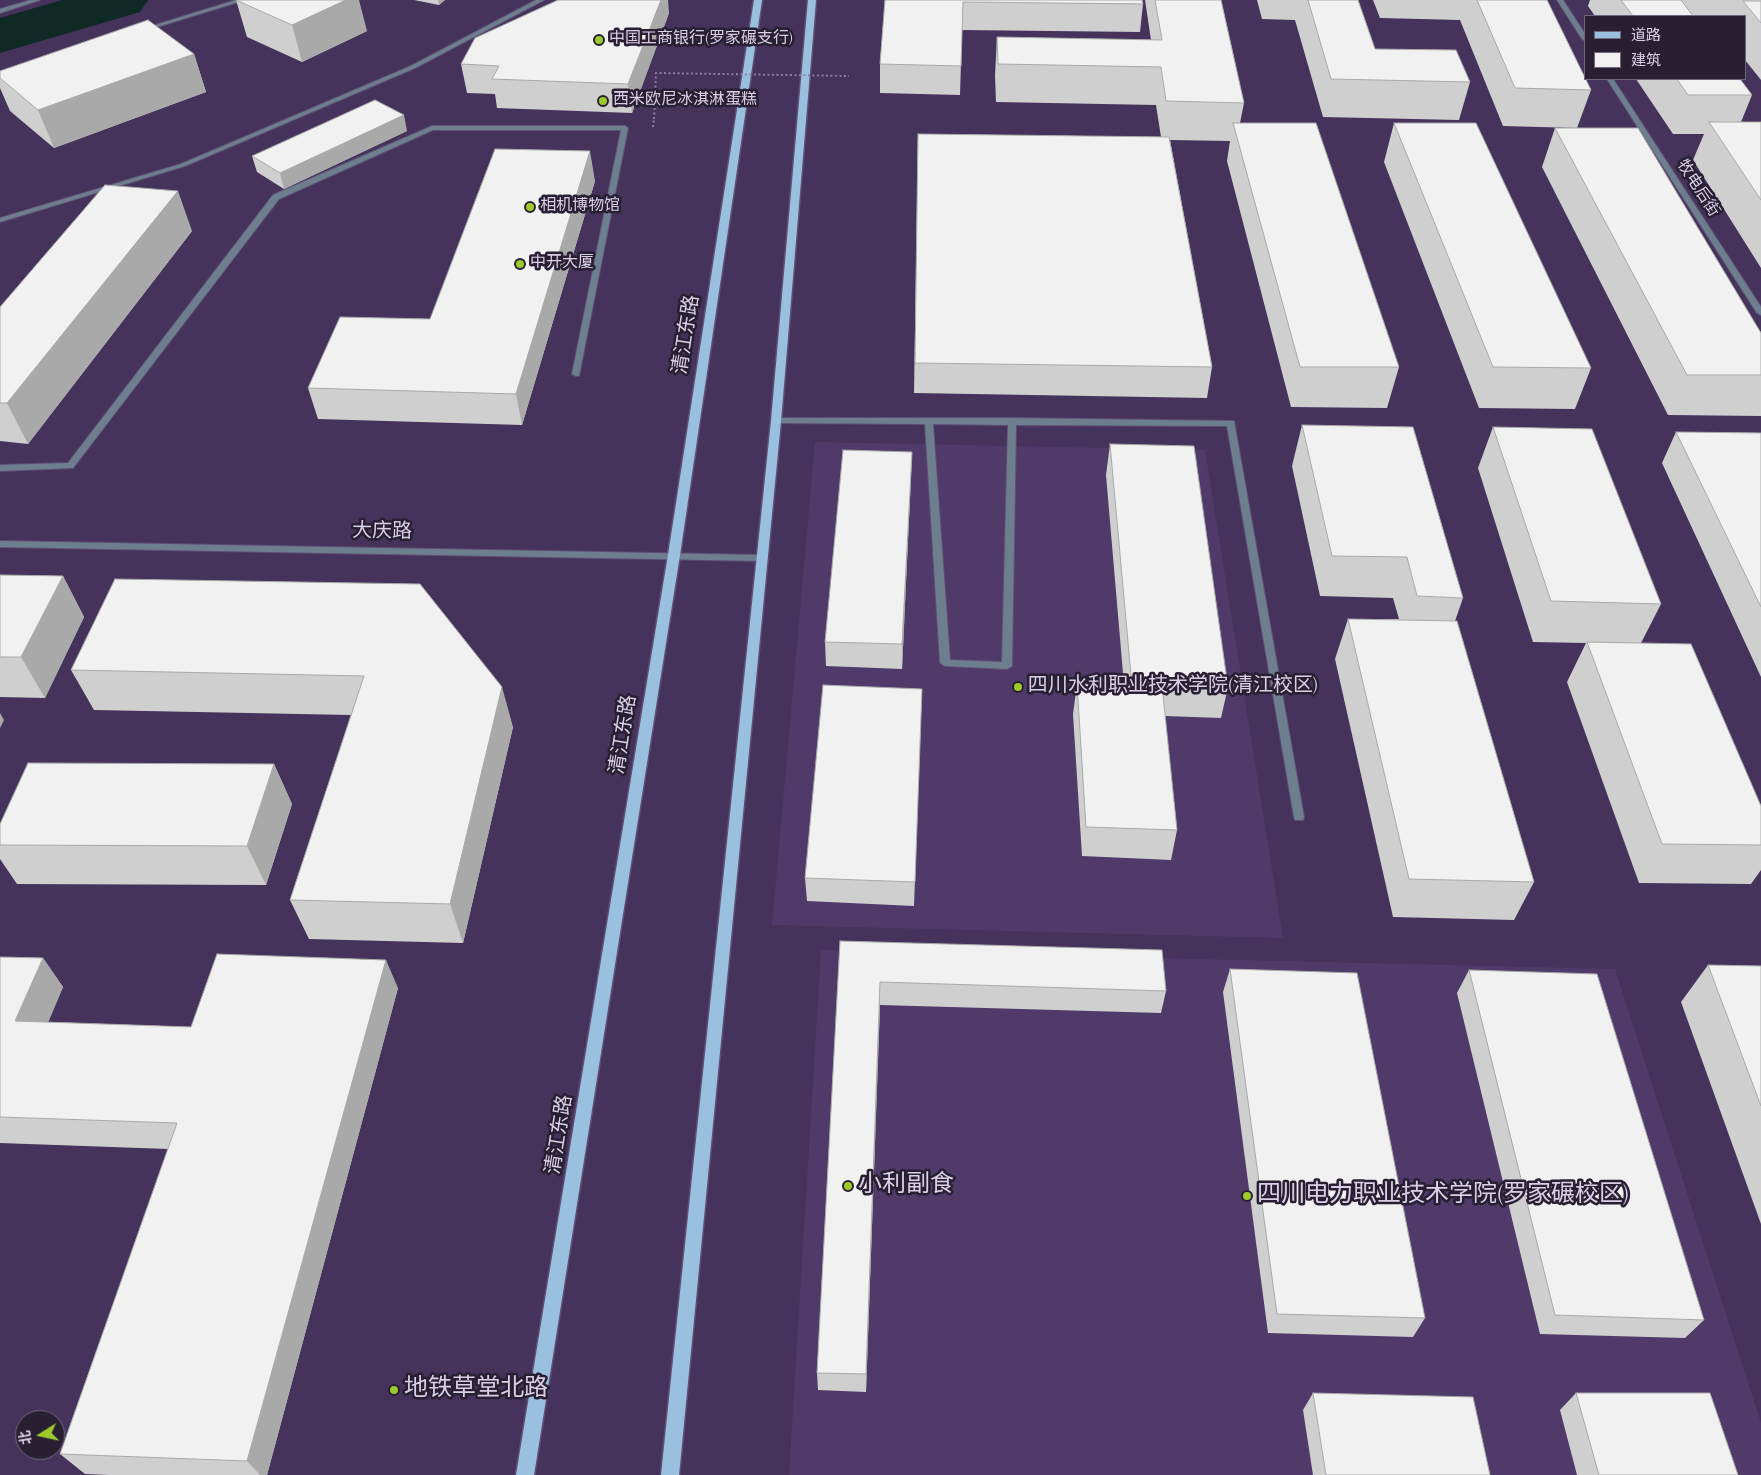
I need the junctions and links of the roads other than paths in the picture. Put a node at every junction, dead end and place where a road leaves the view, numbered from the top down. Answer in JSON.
{"nodes":[{"id":1,"x":37,"y":0,"type":"edge"},
{"id":2,"x":242,"y":0,"type":"edge"},
{"id":3,"x":541,"y":0,"type":"edge"},
{"id":4,"x":758,"y":0,"type":"edge"},
{"id":5,"x":812,"y":0,"type":"edge"},
{"id":6,"x":1560,"y":0,"type":"edge"},
{"id":7,"x":0,"y":11,"type":"edge"},
{"id":8,"x":130,"y":34,"type":"edge"},
{"id":9,"x":1584,"y":37,"type":"edge"},
{"id":10,"x":1611,"y":80,"type":"edge"},
{"id":11,"x":0,"y":220,"type":"edge"},
{"id":12,"x":1761,"y":314,"type":"edge"},
{"id":13,"x":576,"y":374,"type":"dead end"},
{"id":14,"x":776,"y":421,"type":"junction"},
{"id":15,"x":929,"y":421,"type":"junction"},
{"id":16,"x":1012,"y":421,"type":"junction"},
{"id":17,"x":0,"y":468,"type":"edge"},
{"id":18,"x":0,"y":544,"type":"edge"},
{"id":19,"x":674,"y":555,"type":"junction"},
{"id":20,"x":762,"y":558,"type":"junction"},
{"id":21,"x":1299,"y":817,"type":"dead end"},
{"id":22,"x":525,"y":1475,"type":"edge"},
{"id":23,"x":670,"y":1475,"type":"edge"}],
"edges":[{"from":1,"to":7,"type":"street"},
{"from":2,"to":8,"type":"street"},
{"from":3,"to":11,"type":"street"},
{"from":4,"to":19,"type":"main road","name":"清江东路"},
{"from":5,"to":14,"type":"main road"},
{"from":6,"to":9,"type":"street"},
{"from":10,"to":12,"type":"street","name":"牧电后街"},
{"from":13,"to":17,"type":"street"},
{"from":14,"to":15,"type":"street"},
{"from":14,"to":20,"type":"main road"},
{"from":15,"to":16,"type":"street"},
{"from":15,"to":16,"type":"street"},
{"from":16,"to":21,"type":"street"},
{"from":18,"to":19,"type":"street","name":"大庆路"},
{"from":19,"to":20,"type":"street","name":"大庆路"},
{"from":19,"to":22,"type":"main road","name":"清江东路"},
{"from":20,"to":23,"type":"main road"}]}
